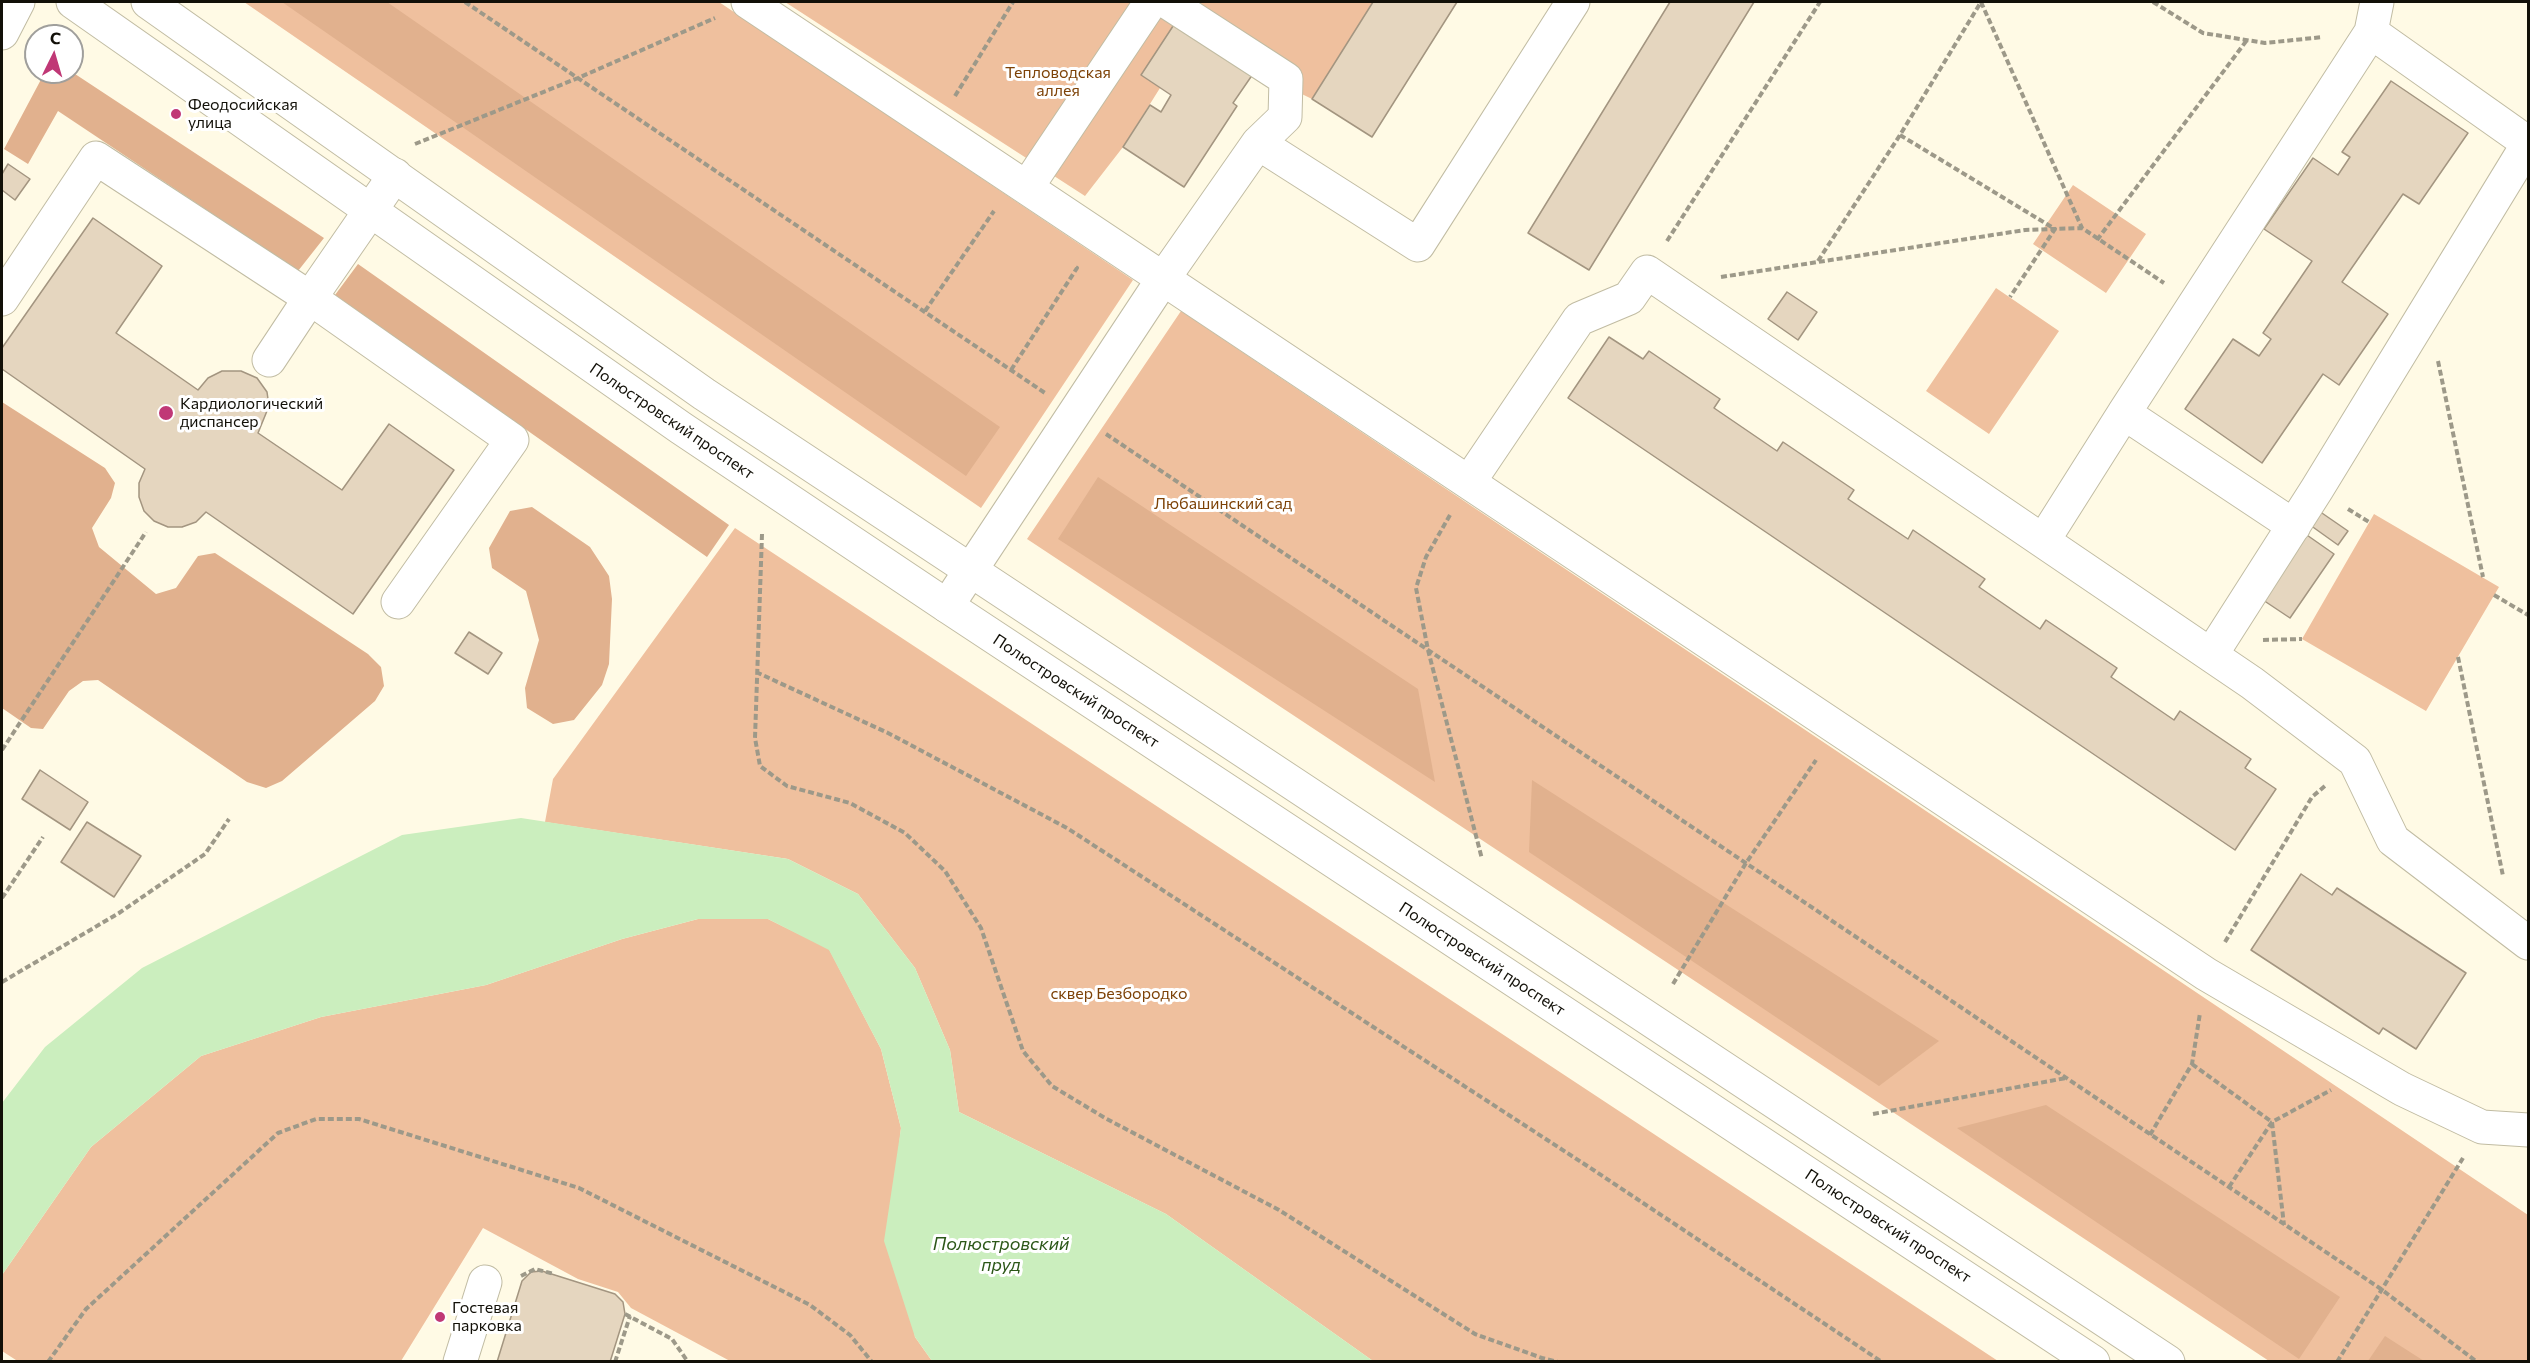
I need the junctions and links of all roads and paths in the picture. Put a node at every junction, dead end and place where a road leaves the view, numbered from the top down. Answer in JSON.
{"nodes":[{"id":1,"x":18,"y":2,"type":"edge"},
{"id":2,"x":73,"y":2,"type":"edge"},
{"id":3,"x":148,"y":2,"type":"edge"},
{"id":4,"x":465,"y":2,"type":"edge"},
{"id":5,"x":749,"y":2,"type":"edge"},
{"id":6,"x":1013,"y":2,"type":"edge"},
{"id":7,"x":1151,"y":2,"type":"edge"},
{"id":8,"x":1167,"y":2,"type":"edge"},
{"id":9,"x":1573,"y":2,"type":"edge"},
{"id":10,"x":1820,"y":2,"type":"edge"},
{"id":11,"x":1981,"y":2,"type":"edge"},
{"id":12,"x":2153,"y":2,"type":"edge"},
{"id":13,"x":2374,"y":17,"type":"edge"},
{"id":14,"x":2,"y":33,"type":"edge"},
{"id":15,"x":2247,"y":40,"type":"junction"},
{"id":16,"x":578,"y":78,"type":"junction"},
{"id":17,"x":936,"y":127,"type":"junction"},
{"id":18,"x":1900,"y":135,"type":"junction"},
{"id":19,"x":1258,"y":143,"type":"junction"},
{"id":20,"x":2529,"y":143,"type":"edge"},
{"id":21,"x":414,"y":144,"type":"dead end"},
{"id":22,"x":395,"y":175,"type":"junction"},
{"id":23,"x":1027,"y":187,"type":"junction"},
{"id":24,"x":372,"y":212,"type":"junction"},
{"id":25,"x":991,"y":212,"type":"junction"},
{"id":26,"x":1001,"y":218,"type":"dead end"},
{"id":27,"x":2082,"y":228,"type":"junction"},
{"id":28,"x":2055,"y":229,"type":"junction"},
{"id":29,"x":2097,"y":240,"type":"junction"},
{"id":30,"x":1068,"y":262,"type":"dead end"},
{"id":31,"x":1818,"y":262,"type":"junction"},
{"id":32,"x":1163,"y":279,"type":"junction"},
{"id":33,"x":1657,"y":279,"type":"junction"},
{"id":34,"x":2010,"y":297,"type":"dead end"},
{"id":35,"x":310,"y":298,"type":"junction"},
{"id":36,"x":2,"y":299,"type":"edge"},
{"id":37,"x":2195,"y":303,"type":"junction"},
{"id":38,"x":2428,"y":309,"type":"junction"},
{"id":39,"x":925,"y":311,"type":"junction"},
{"id":40,"x":269,"y":360,"type":"dead end"},
{"id":41,"x":1011,"y":370,"type":"junction"},
{"id":42,"x":1075,"y":413,"type":"junction"},
{"id":43,"x":2124,"y":413,"type":"junction"},
{"id":44,"x":1469,"y":482,"type":"junction"},
{"id":45,"x":2294,"y":526,"type":"junction"},
{"id":46,"x":146,"y":532,"type":"dead end"},
{"id":47,"x":762,"y":534,"type":"dead end"},
{"id":48,"x":2043,"y":541,"type":"junction"},
{"id":49,"x":970,"y":571,"type":"junction"},
{"id":50,"x":2483,"y":578,"type":"dead end"},
{"id":51,"x":2494,"y":595,"type":"dead end"},
{"id":52,"x":398,"y":602,"type":"dead end"},
{"id":53,"x":947,"y":606,"type":"junction"},
{"id":54,"x":2529,"y":615,"type":"edge"},
{"id":55,"x":1428,"y":650,"type":"junction"},
{"id":56,"x":2211,"y":655,"type":"junction"},
{"id":57,"x":2458,"y":657,"type":"dead end"},
{"id":58,"x":756,"y":672,"type":"junction"},
{"id":59,"x":1837,"y":729,"type":"junction"},
{"id":60,"x":2,"y":750,"type":"edge"},
{"id":61,"x":2355,"y":761,"type":"junction"},
{"id":62,"x":229,"y":819,"type":"dead end"},
{"id":63,"x":43,"y":837,"type":"dead end"},
{"id":64,"x":1482,"y":859,"type":"dead end"},
{"id":65,"x":1746,"y":863,"type":"junction"},
{"id":66,"x":2505,"y":883,"type":"dead end"},
{"id":67,"x":2,"y":898,"type":"edge"},
{"id":68,"x":2529,"y":943,"type":"edge"},
{"id":69,"x":2206,"y":974,"type":"junction"},
{"id":70,"x":2,"y":982,"type":"edge"},
{"id":71,"x":1673,"y":984,"type":"dead end"},
{"id":72,"x":2192,"y":1064,"type":"junction"},
{"id":73,"x":2368,"y":1070,"type":"junction"},
{"id":74,"x":2066,"y":1078,"type":"junction"},
{"id":75,"x":1873,"y":1114,"type":"dead end"},
{"id":76,"x":2272,"y":1122,"type":"junction"},
{"id":77,"x":2482,"y":1127,"type":"junction"},
{"id":78,"x":2529,"y":1130,"type":"edge"},
{"id":79,"x":2150,"y":1135,"type":"junction"},
{"id":80,"x":2229,"y":1187,"type":"junction"},
{"id":81,"x":2284,"y":1225,"type":"junction"},
{"id":82,"x":485,"y":1282,"type":"dead end"},
{"id":83,"x":2381,"y":1289,"type":"junction"},
{"id":84,"x":48,"y":1362,"type":"edge"},
{"id":85,"x":460,"y":1362,"type":"edge"},
{"id":86,"x":615,"y":1362,"type":"edge"},
{"id":87,"x":688,"y":1362,"type":"edge"},
{"id":88,"x":872,"y":1362,"type":"edge"},
{"id":89,"x":1558,"y":1362,"type":"edge"},
{"id":90,"x":1882,"y":1362,"type":"edge"},
{"id":91,"x":2093,"y":1362,"type":"edge"},
{"id":92,"x":2168,"y":1362,"type":"edge"},
{"id":93,"x":2337,"y":1362,"type":"edge"},
{"id":94,"x":2476,"y":1362,"type":"edge"}],
"edges":[{"from":1,"to":14,"type":"main road"},
{"from":2,"to":24,"type":"main road","name":"Полюстровский проспект"},
{"from":3,"to":22,"type":"main road"},
{"from":4,"to":16,"type":"path"},
{"from":5,"to":16,"type":"path"},
{"from":5,"to":17,"type":"main road"},
{"from":6,"to":17,"type":"path"},
{"from":7,"to":23,"type":"main road"},
{"from":8,"to":19,"type":"main road"},
{"from":9,"to":19,"type":"main road"},
{"from":10,"to":33,"type":"path"},
{"from":11,"to":18,"type":"path"},
{"from":11,"to":27,"type":"path"},
{"from":12,"to":15,"type":"path"},
{"from":13,"to":15,"type":"path"},
{"from":13,"to":20,"type":"main road"},
{"from":13,"to":37,"type":"main road"},
{"from":15,"to":29,"type":"path"},
{"from":16,"to":21,"type":"path"},
{"from":16,"to":39,"type":"path"},
{"from":17,"to":23,"type":"main road"},
{"from":18,"to":28,"type":"path"},
{"from":18,"to":31,"type":"path"},
{"from":19,"to":32,"type":"main road"},
{"from":20,"to":38,"type":"main road"},
{"from":22,"to":24,"type":"main road"},
{"from":22,"to":49,"type":"main road"},
{"from":23,"to":25,"type":"path"},
{"from":23,"to":32,"type":"main road"},
{"from":24,"to":35,"type":"main road"},
{"from":24,"to":53,"type":"main road","name":"Полюстровский проспект"},
{"from":25,"to":26,"type":"path"},
{"from":25,"to":39,"type":"path"},
{"from":27,"to":28,"type":"path"},
{"from":27,"to":29,"type":"path"},
{"from":28,"to":31,"type":"path"},
{"from":28,"to":34,"type":"path"},
{"from":29,"to":37,"type":"path"},
{"from":30,"to":41,"type":"path"},
{"from":31,"to":33,"type":"path"},
{"from":32,"to":42,"type":"main road"},
{"from":32,"to":44,"type":"main road"},
{"from":33,"to":44,"type":"main road"},
{"from":33,"to":48,"type":"main road"},
{"from":35,"to":36,"type":"main road"},
{"from":35,"to":40,"type":"main road"},
{"from":35,"to":52,"type":"main road"},
{"from":37,"to":43,"type":"main road"},
{"from":38,"to":45,"type":"main road"},
{"from":38,"to":50,"type":"path"},
{"from":39,"to":41,"type":"path"},
{"from":41,"to":42,"type":"path"},
{"from":42,"to":49,"type":"main road"},
{"from":42,"to":55,"type":"path"},
{"from":43,"to":45,"type":"main road"},
{"from":43,"to":48,"type":"main road"},
{"from":44,"to":55,"type":"path"},
{"from":44,"to":59,"type":"main road"},
{"from":45,"to":56,"type":"main road"},
{"from":46,"to":60,"type":"path"},
{"from":47,"to":58,"type":"path"},
{"from":48,"to":56,"type":"main road"},
{"from":49,"to":53,"type":"main road"},
{"from":49,"to":92,"type":"main road"},
{"from":51,"to":54,"type":"path"},
{"from":53,"to":91,"type":"main road","name":"Полюстровский проспект"},
{"from":55,"to":64,"type":"path"},
{"from":55,"to":65,"type":"path"},
{"from":56,"to":61,"type":"main road"},
{"from":57,"to":66,"type":"path"},
{"from":58,"to":89,"type":"path"},
{"from":58,"to":90,"type":"path"},
{"from":59,"to":65,"type":"path"},
{"from":59,"to":69,"type":"main road"},
{"from":61,"to":68,"type":"main road"},
{"from":61,"to":69,"type":"path"},
{"from":62,"to":70,"type":"path"},
{"from":63,"to":67,"type":"path"},
{"from":65,"to":71,"type":"path"},
{"from":65,"to":74,"type":"path"},
{"from":69,"to":72,"type":"path"},
{"from":69,"to":73,"type":"main road"},
{"from":72,"to":76,"type":"path"},
{"from":72,"to":79,"type":"path"},
{"from":73,"to":76,"type":"path"},
{"from":73,"to":77,"type":"main road"},
{"from":74,"to":75,"type":"path"},
{"from":74,"to":79,"type":"path"},
{"from":76,"to":80,"type":"path"},
{"from":76,"to":81,"type":"path"},
{"from":77,"to":78,"type":"main road"},
{"from":77,"to":83,"type":"path"},
{"from":79,"to":80,"type":"path"},
{"from":80,"to":81,"type":"path"},
{"from":81,"to":83,"type":"path"},
{"from":82,"to":85,"type":"main road"},
{"from":83,"to":93,"type":"path"},
{"from":83,"to":94,"type":"path"},
{"from":84,"to":88,"type":"path"},
{"from":86,"to":87,"type":"path"}]}
